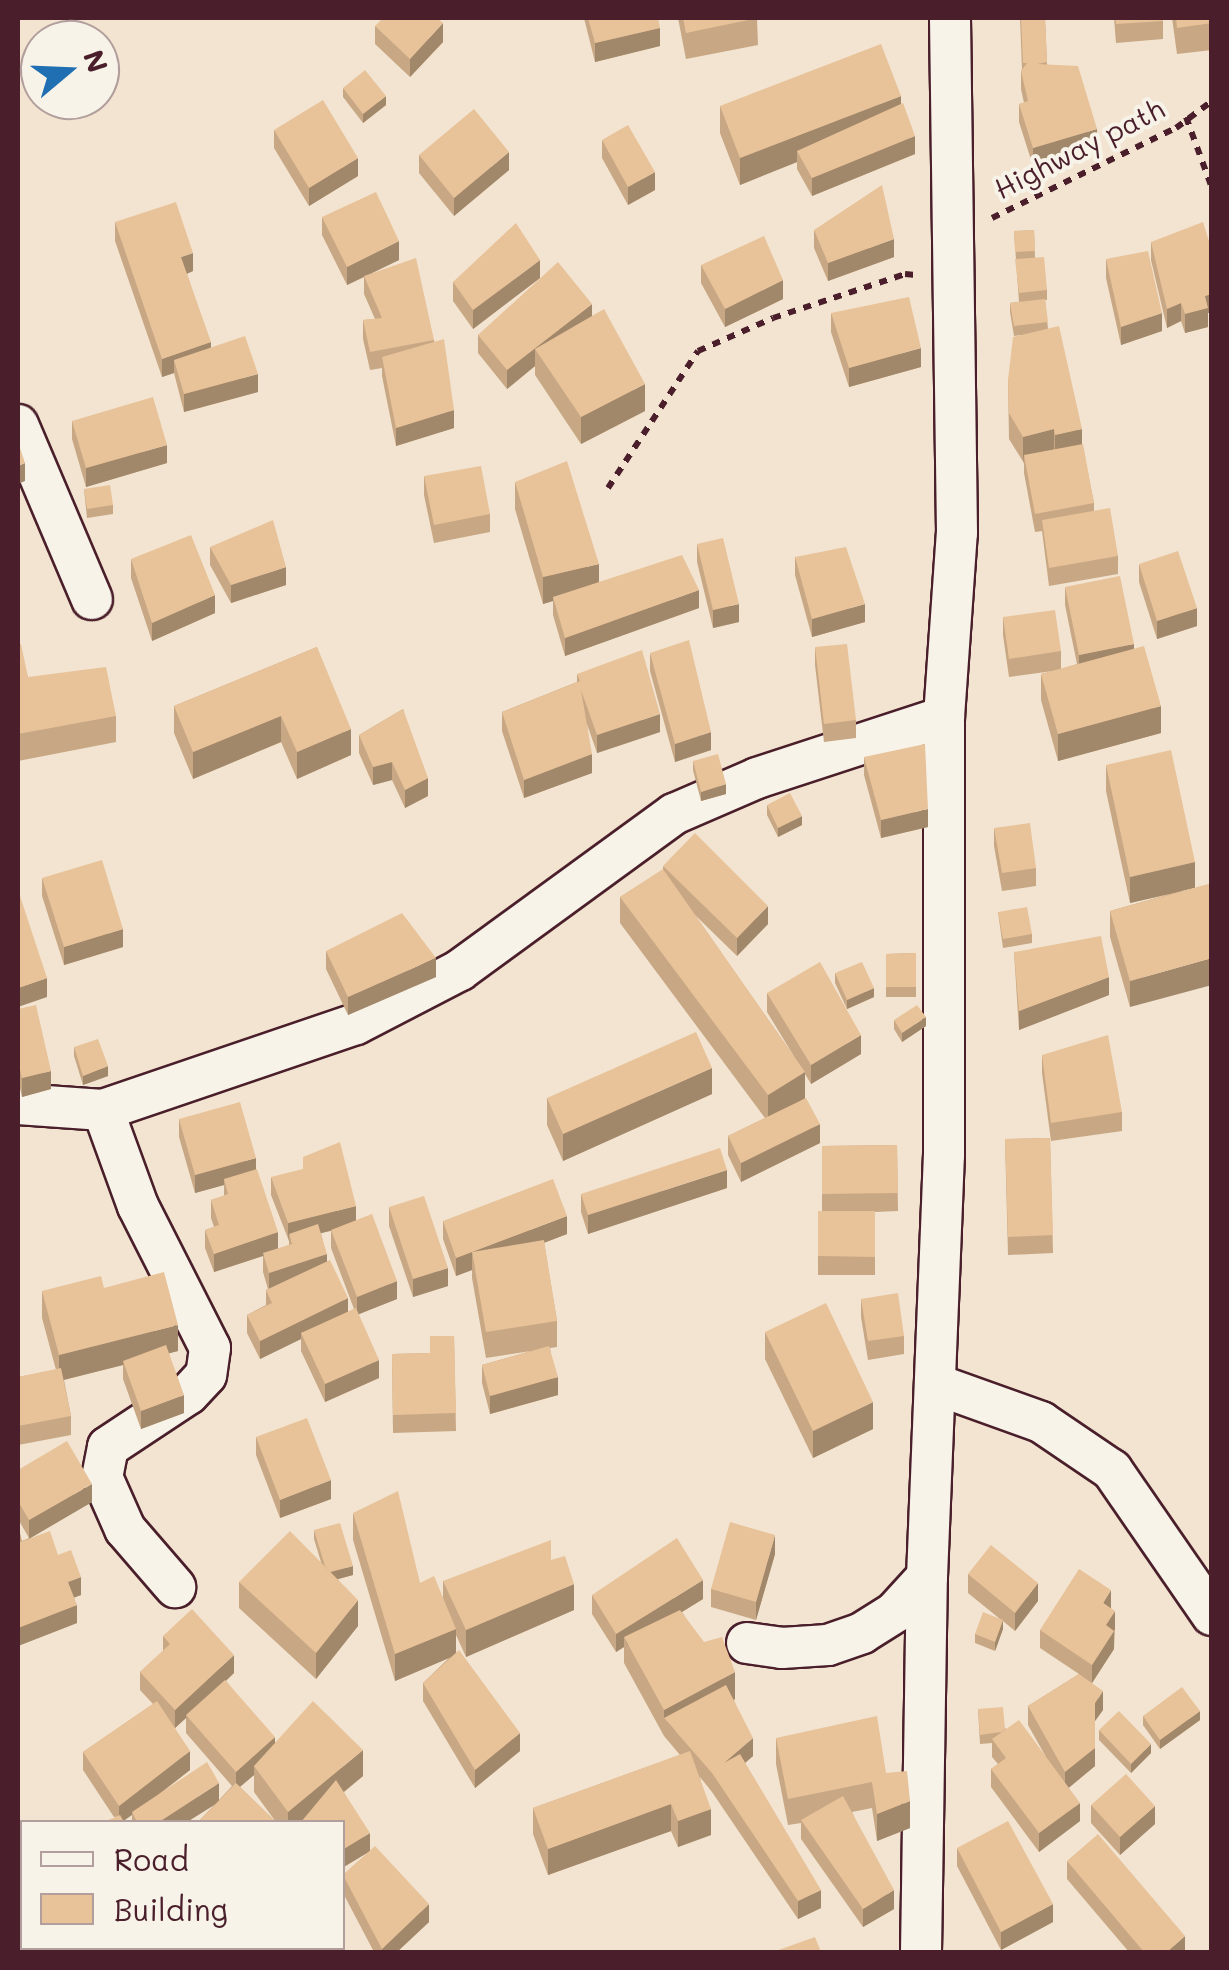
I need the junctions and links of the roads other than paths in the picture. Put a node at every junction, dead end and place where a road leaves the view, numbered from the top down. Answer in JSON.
{"nodes":[{"id":1,"x":950,"y":18,"type":"edge"},
{"id":2,"x":18,"y":425,"type":"edge"},
{"id":3,"x":92,"y":599,"type":"dead end"},
{"id":4,"x":944,"y":717,"type":"junction"},
{"id":5,"x":18,"y":1104,"type":"edge"},
{"id":6,"x":103,"y":1110,"type":"junction"},
{"id":7,"x":935,"y":1384,"type":"junction"},
{"id":8,"x":927,"y":1577,"type":"junction"},
{"id":9,"x":174,"y":1587,"type":"dead end"},
{"id":10,"x":1212,"y":1615,"type":"edge"},
{"id":11,"x":747,"y":1643,"type":"dead end"},
{"id":12,"x":921,"y":1952,"type":"edge"}],
"edges":[{"from":1,"to":4,"type":"street"},
{"from":2,"to":3,"type":"street"},
{"from":4,"to":6,"type":"street"},
{"from":4,"to":7,"type":"street"},
{"from":5,"to":6,"type":"street"},
{"from":6,"to":9,"type":"street"},
{"from":7,"to":8,"type":"street"},
{"from":7,"to":10,"type":"street"},
{"from":8,"to":11,"type":"street"},
{"from":8,"to":12,"type":"street"}]}
